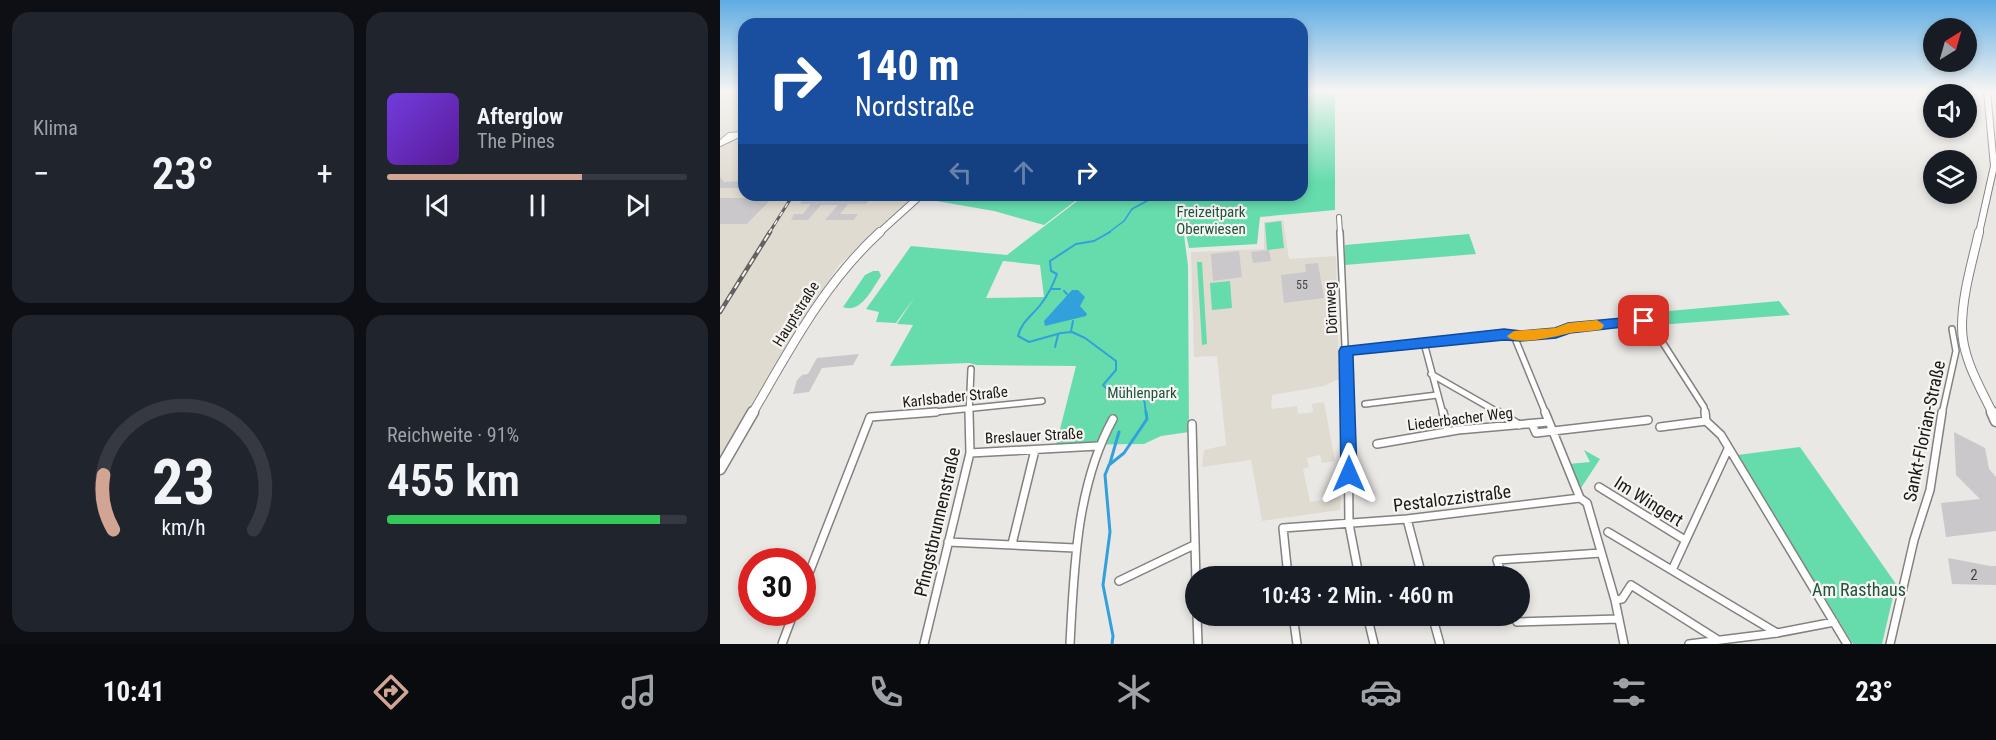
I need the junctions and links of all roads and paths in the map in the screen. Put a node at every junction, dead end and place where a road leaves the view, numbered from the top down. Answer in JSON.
{"nodes":[{"id":1,"x":1990,"y":121,"type":"edge"},
{"id":2,"x":914,"y":201,"type":"edge"},
{"id":3,"x":1339,"y":217,"type":"dead end"},
{"id":4,"x":1952,"y":329,"type":"dead end"},
{"id":5,"x":1514,"y":336,"type":"junction"},
{"id":6,"x":1424,"y":343,"type":"junction"},
{"id":7,"x":1346,"y":351,"type":"junction"},
{"id":8,"x":971,"y":369,"type":"dead end"},
{"id":9,"x":1431,"y":374,"type":"junction"},
{"id":10,"x":1437,"y":395,"type":"junction"},
{"id":11,"x":1042,"y":401,"type":"dead end"},
{"id":12,"x":1365,"y":404,"type":"dead end"},
{"id":13,"x":969,"y":410,"type":"junction"},
{"id":14,"x":1113,"y":419,"type":"dead end"},
{"id":15,"x":1648,"y":420,"type":"dead end"},
{"id":16,"x":1706,"y":421,"type":"junction"},
{"id":17,"x":1548,"y":422,"type":"junction"},
{"id":18,"x":1996,"y":422,"type":"edge"},
{"id":19,"x":1192,"y":424,"type":"dead end"},
{"id":20,"x":1532,"y":424,"type":"junction"},
{"id":21,"x":1519,"y":425,"type":"junction"},
{"id":22,"x":1660,"y":427,"type":"dead end"},
{"id":23,"x":1552,"y":431,"type":"junction"},
{"id":24,"x":1448,"y":432,"type":"junction"},
{"id":25,"x":1377,"y":444,"type":"dead end"},
{"id":26,"x":1098,"y":447,"type":"junction"},
{"id":27,"x":1728,"y":449,"type":"junction"},
{"id":28,"x":1035,"y":450,"type":"junction"},
{"id":29,"x":970,"y":453,"type":"junction"},
{"id":30,"x":720,"y":469,"type":"edge"},
{"id":31,"x":1599,"y":487,"type":"dead end"},
{"id":32,"x":1583,"y":500,"type":"junction"},
{"id":33,"x":1407,"y":519,"type":"junction"},
{"id":34,"x":1349,"y":524,"type":"junction"},
{"id":35,"x":1608,"y":532,"type":"dead end"},
{"id":36,"x":1685,"y":540,"type":"junction"},
{"id":37,"x":948,"y":542,"type":"junction"},
{"id":38,"x":1012,"y":544,"type":"junction"},
{"id":39,"x":1194,"y":545,"type":"junction"},
{"id":40,"x":1075,"y":548,"type":"junction"},
{"id":41,"x":1601,"y":553,"type":"junction"},
{"id":42,"x":816,"y":555,"type":"edge"},
{"id":43,"x":1195,"y":566,"type":"edge"},
{"id":44,"x":1287,"y":566,"type":"edge"},
{"id":45,"x":1357,"y":566,"type":"edge"},
{"id":46,"x":1419,"y":566,"type":"edge"},
{"id":47,"x":1499,"y":566,"type":"edge"},
{"id":48,"x":1672,"y":570,"type":"junction"},
{"id":49,"x":1119,"y":581,"type":"dead end"},
{"id":50,"x":1615,"y":600,"type":"junction"},
{"id":51,"x":1619,"y":619,"type":"junction"},
{"id":52,"x":1530,"y":622,"type":"edge"},
{"id":53,"x":1834,"y":622,"type":"junction"},
{"id":54,"x":789,"y":626,"type":"edge"},
{"id":55,"x":1197,"y":626,"type":"edge"},
{"id":56,"x":1295,"y":626,"type":"edge"},
{"id":57,"x":1370,"y":626,"type":"edge"},
{"id":58,"x":1435,"y":626,"type":"edge"},
{"id":59,"x":1777,"y":633,"type":"junction"},
{"id":60,"x":1718,"y":640,"type":"junction"},
{"id":61,"x":782,"y":644,"type":"edge"},
{"id":62,"x":924,"y":644,"type":"edge"},
{"id":63,"x":1070,"y":644,"type":"edge"},
{"id":64,"x":1197,"y":644,"type":"edge"},
{"id":65,"x":1297,"y":644,"type":"edge"},
{"id":66,"x":1374,"y":644,"type":"edge"},
{"id":67,"x":1440,"y":644,"type":"edge"},
{"id":68,"x":1624,"y":644,"type":"edge"},
{"id":69,"x":1689,"y":644,"type":"edge"},
{"id":70,"x":1847,"y":644,"type":"edge"},
{"id":71,"x":1890,"y":644,"type":"edge"}],
"edges":[{"from":1,"to":18,"type":"main road"},
{"from":2,"to":30,"type":"main road","name":"Hauptstraße"},
{"from":3,"to":7,"type":"street","name":"Dörnweg"},
{"from":4,"to":71,"type":"street","name":"Sankt-Florian-Straße"},
{"from":5,"to":6,"type":"street"},
{"from":5,"to":16,"type":"street"},
{"from":5,"to":17,"type":"street"},
{"from":6,"to":7,"type":"street"},
{"from":6,"to":9,"type":"street"},
{"from":7,"to":34,"type":"street","name":"Dörnweg"},
{"from":8,"to":13,"type":"street","name":"Pfingstbrunnenstraße"},
{"from":9,"to":10,"type":"street"},
{"from":9,"to":21,"type":"street"},
{"from":10,"to":12,"type":"street"},
{"from":10,"to":24,"type":"street"},
{"from":11,"to":13,"type":"street","name":"Karlsbader Straße"},
{"from":13,"to":29,"type":"street","name":"Pfingstbrunnenstraße"},
{"from":13,"to":42,"type":"street","name":"Karlsbader Straße"},
{"from":14,"to":26,"type":"street"},
{"from":15,"to":23,"type":"street"},
{"from":16,"to":22,"type":"street"},
{"from":16,"to":27,"type":"street"},
{"from":17,"to":20,"type":"street","name":"Liederbacher Weg"},
{"from":17,"to":23,"type":"street"},
{"from":19,"to":39,"type":"street"},
{"from":20,"to":21,"type":"street","name":"Liederbacher Weg"},
{"from":20,"to":23,"type":"street"},
{"from":21,"to":24,"type":"street","name":"Liederbacher Weg"},
{"from":23,"to":32,"type":"street"},
{"from":24,"to":25,"type":"street","name":"Liederbacher Weg"},
{"from":26,"to":28,"type":"street","name":"Breslauer Straße"},
{"from":26,"to":40,"type":"street"},
{"from":27,"to":36,"type":"street"},
{"from":27,"to":53,"type":"street"},
{"from":28,"to":29,"type":"street","name":"Breslauer Straße"},
{"from":28,"to":38,"type":"street"},
{"from":29,"to":37,"type":"street","name":"Pfingstbrunnenstraße"},
{"from":31,"to":36,"type":"street","name":"Im Wingert"},
{"from":32,"to":33,"type":"street","name":"Pestalozzistraße"},
{"from":32,"to":41,"type":"street"},
{"from":33,"to":34,"type":"street","name":"Pestalozzistraße"},
{"from":33,"to":46,"type":"street"},
{"from":34,"to":44,"type":"street","name":"Pestalozzistraße"},
{"from":34,"to":45,"type":"street","name":"Dörnweg"},
{"from":35,"to":48,"type":"street"},
{"from":36,"to":48,"type":"street"},
{"from":37,"to":38,"type":"street"},
{"from":37,"to":62,"type":"street","name":"Pfingstbrunnenstraße"},
{"from":38,"to":40,"type":"street"},
{"from":39,"to":43,"type":"street"},
{"from":39,"to":49,"type":"street"},
{"from":40,"to":63,"type":"street"},
{"from":41,"to":47,"type":"street"},
{"from":41,"to":50,"type":"street"},
{"from":48,"to":59,"type":"street"},
{"from":50,"to":51,"type":"street"},
{"from":50,"to":60,"type":"street"},
{"from":51,"to":52,"type":"street"},
{"from":51,"to":68,"type":"street"},
{"from":53,"to":59,"type":"street"},
{"from":53,"to":70,"type":"street"},
{"from":54,"to":61,"type":"street"},
{"from":55,"to":64,"type":"street"},
{"from":56,"to":65,"type":"street"},
{"from":57,"to":66,"type":"street"},
{"from":58,"to":67,"type":"street"},
{"from":59,"to":60,"type":"street"},
{"from":60,"to":69,"type":"street"}]}
